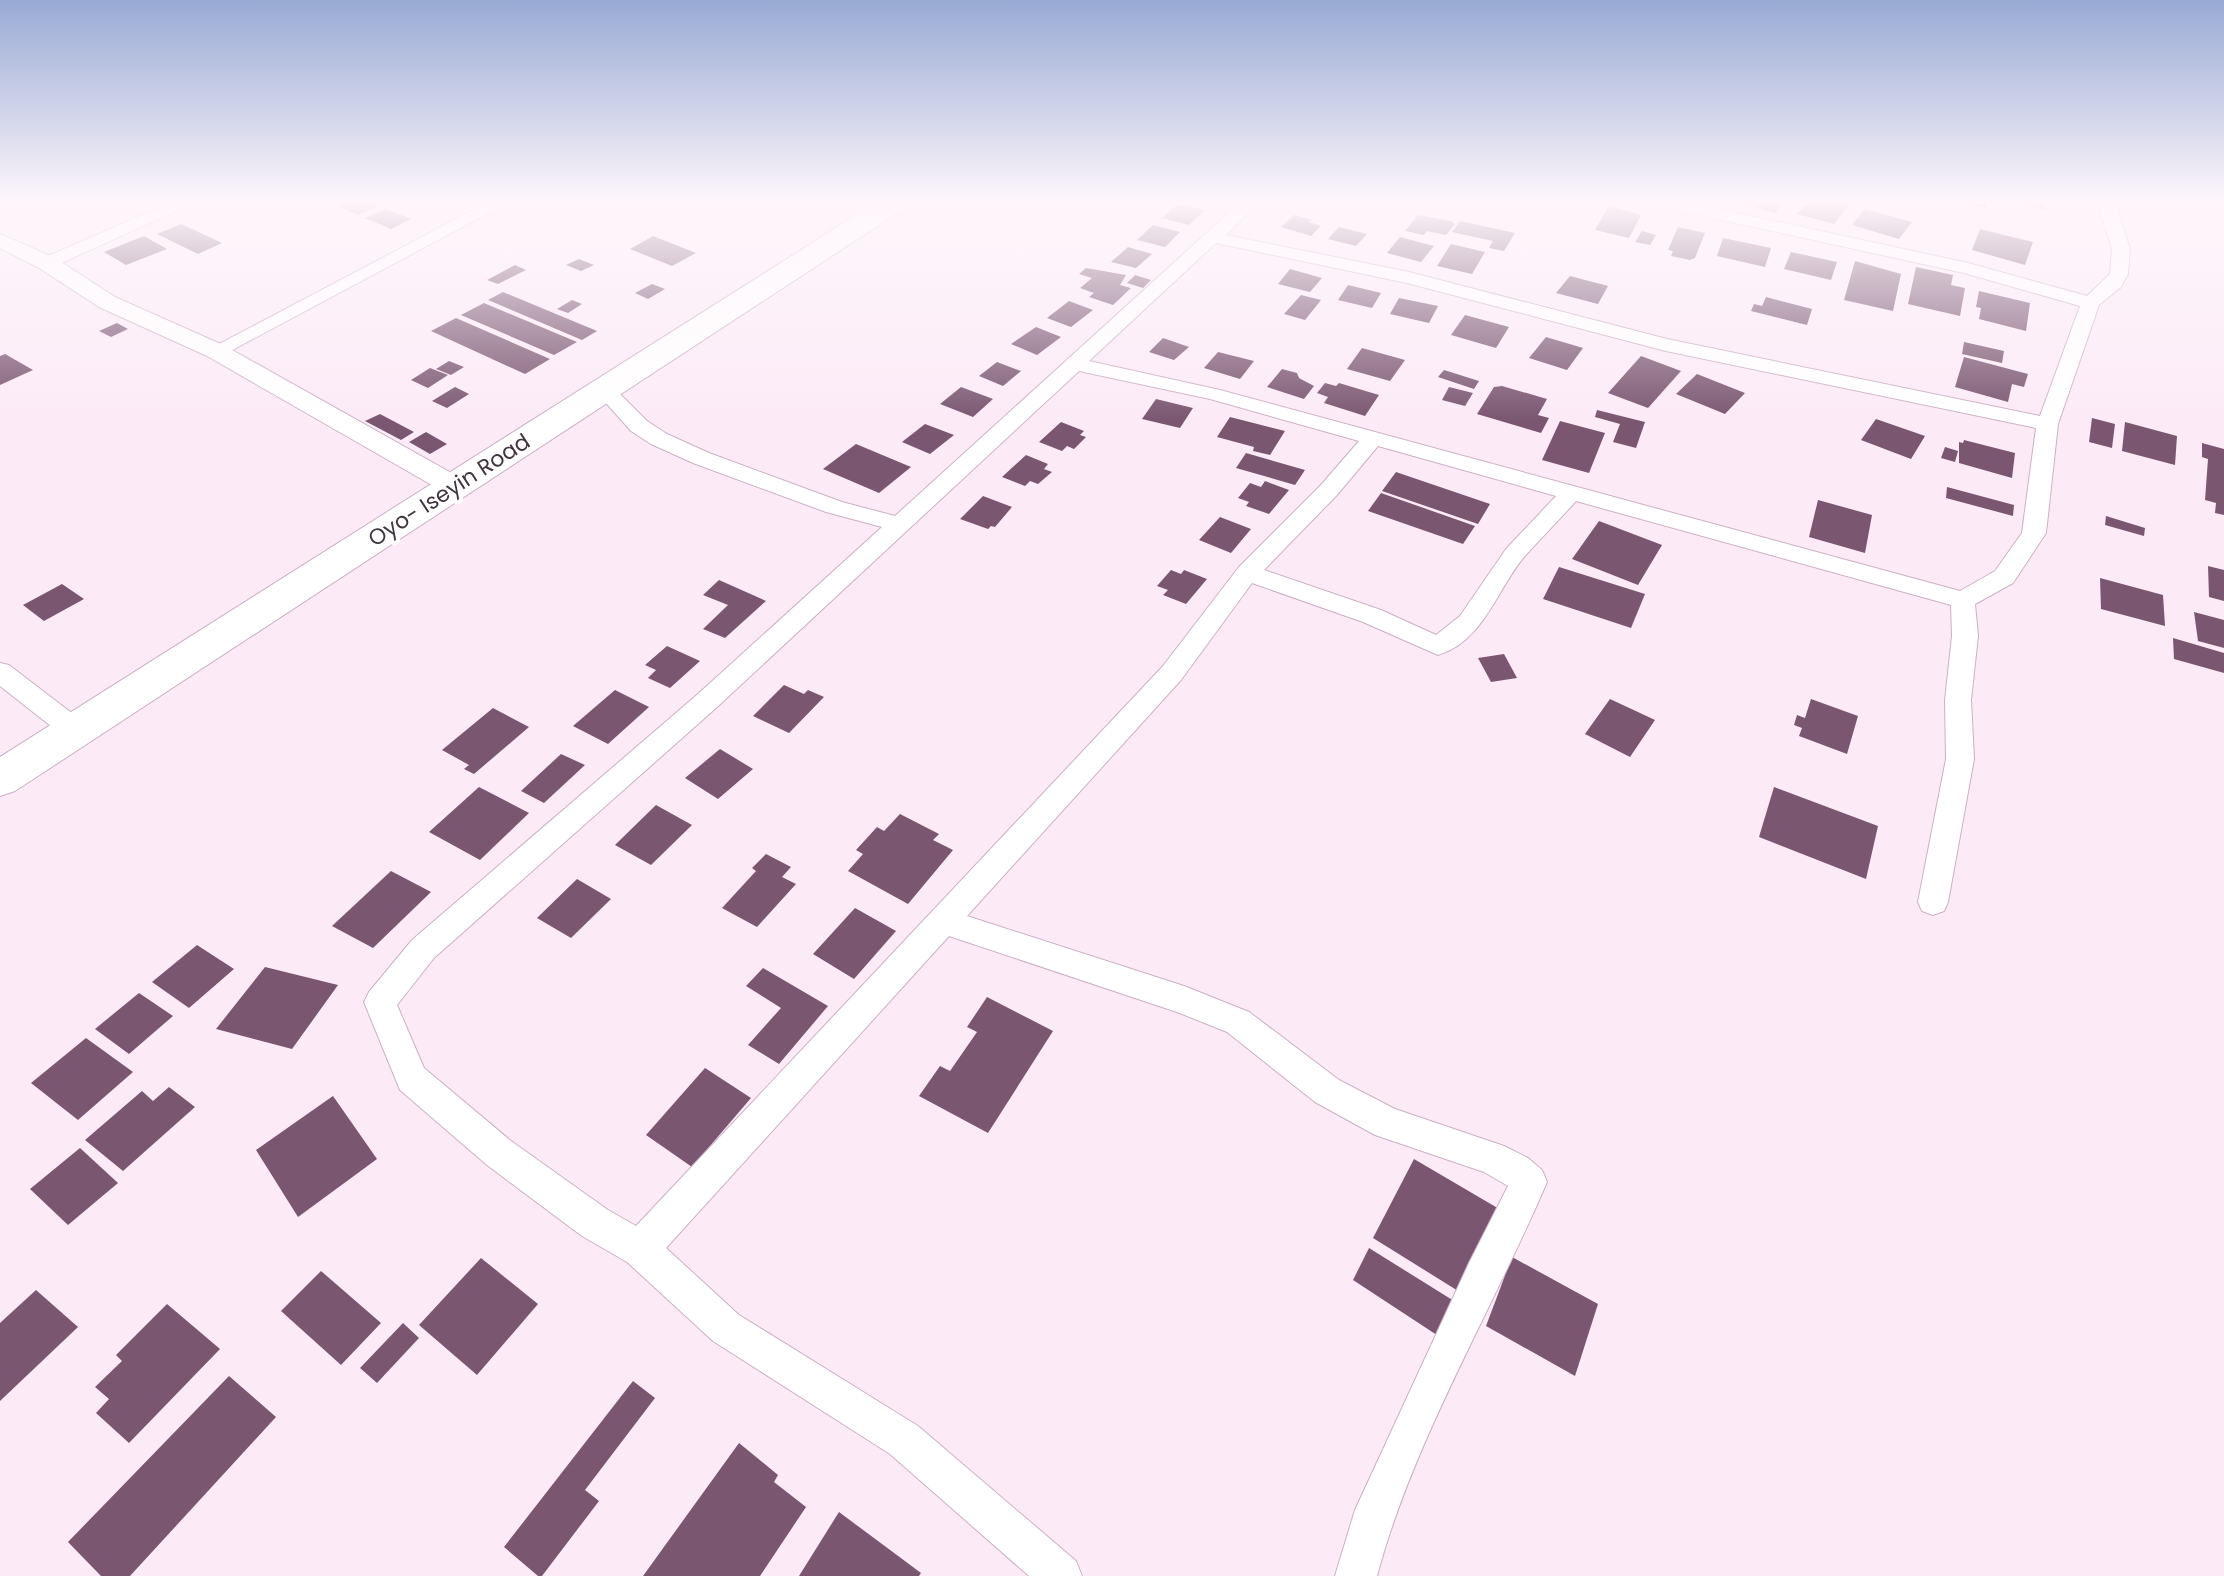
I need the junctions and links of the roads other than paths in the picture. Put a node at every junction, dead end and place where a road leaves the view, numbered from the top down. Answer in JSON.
{"nodes":[{"id":1,"x":63,"y":274,"type":"edge"},
{"id":2,"x":364,"y":274,"type":"edge"},
{"id":3,"x":785,"y":274,"type":"edge"},
{"id":4,"x":1172,"y":274,"type":"edge"},
{"id":5,"x":1388,"y":274,"type":"edge"},
{"id":6,"x":1987,"y":274,"type":"edge"},
{"id":7,"x":2119,"y":274,"type":"edge"},
{"id":8,"x":2090,"y":303,"type":"junction"},
{"id":9,"x":216,"y":351,"type":"junction"},
{"id":10,"x":1073,"y":364,"type":"junction"},
{"id":11,"x":605,"y":390,"type":"junction"},
{"id":12,"x":2047,"y":424,"type":"junction"},
{"id":13,"x":1372,"y":439,"type":"junction"},
{"id":14,"x":454,"y":486,"type":"junction"},
{"id":15,"x":1573,"y":491,"type":"junction"},
{"id":16,"x":899,"y":524,"type":"junction"},
{"id":17,"x":1247,"y":573,"type":"junction"},
{"id":18,"x":1963,"y":600,"type":"junction"},
{"id":19,"x":0,"y":672,"type":"edge"},
{"id":20,"x":76,"y":731,"type":"junction"},
{"id":21,"x":0,"y":779,"type":"edge"},
{"id":22,"x":1933,"y":902,"type":"dead end"},
{"id":23,"x":941,"y":920,"type":"junction"},
{"id":24,"x":640,"y":1249,"type":"junction"},
{"id":25,"x":1061,"y":1576,"type":"edge"},
{"id":26,"x":1356,"y":1576,"type":"edge"}],
"edges":[{"from":1,"to":9,"type":"street"},
{"from":2,"to":9,"type":"street"},
{"from":3,"to":11,"type":"main road","name":"Oyo- Iseyin Road"},
{"from":4,"to":10,"type":"street"},
{"from":5,"to":12,"type":"street"},
{"from":6,"to":8,"type":"street"},
{"from":7,"to":8,"type":"street"},
{"from":8,"to":12,"type":"street"},
{"from":9,"to":14,"type":"street"},
{"from":10,"to":13,"type":"street"},
{"from":10,"to":16,"type":"street"},
{"from":11,"to":14,"type":"main road","name":"Oyo- Iseyin Road"},
{"from":11,"to":16,"type":"street"},
{"from":12,"to":18,"type":"street"},
{"from":13,"to":15,"type":"street"},
{"from":13,"to":17,"type":"street"},
{"from":14,"to":20,"type":"main road","name":"Oyo- Iseyin Road"},
{"from":15,"to":17,"type":"street"},
{"from":15,"to":18,"type":"street"},
{"from":16,"to":24,"type":"street"},
{"from":17,"to":23,"type":"street"},
{"from":18,"to":22,"type":"street"},
{"from":19,"to":20,"type":"street"},
{"from":20,"to":21,"type":"main road","name":"Oyo- Iseyin Road"},
{"from":23,"to":24,"type":"street"},
{"from":23,"to":26,"type":"street"},
{"from":24,"to":25,"type":"street"}]}
